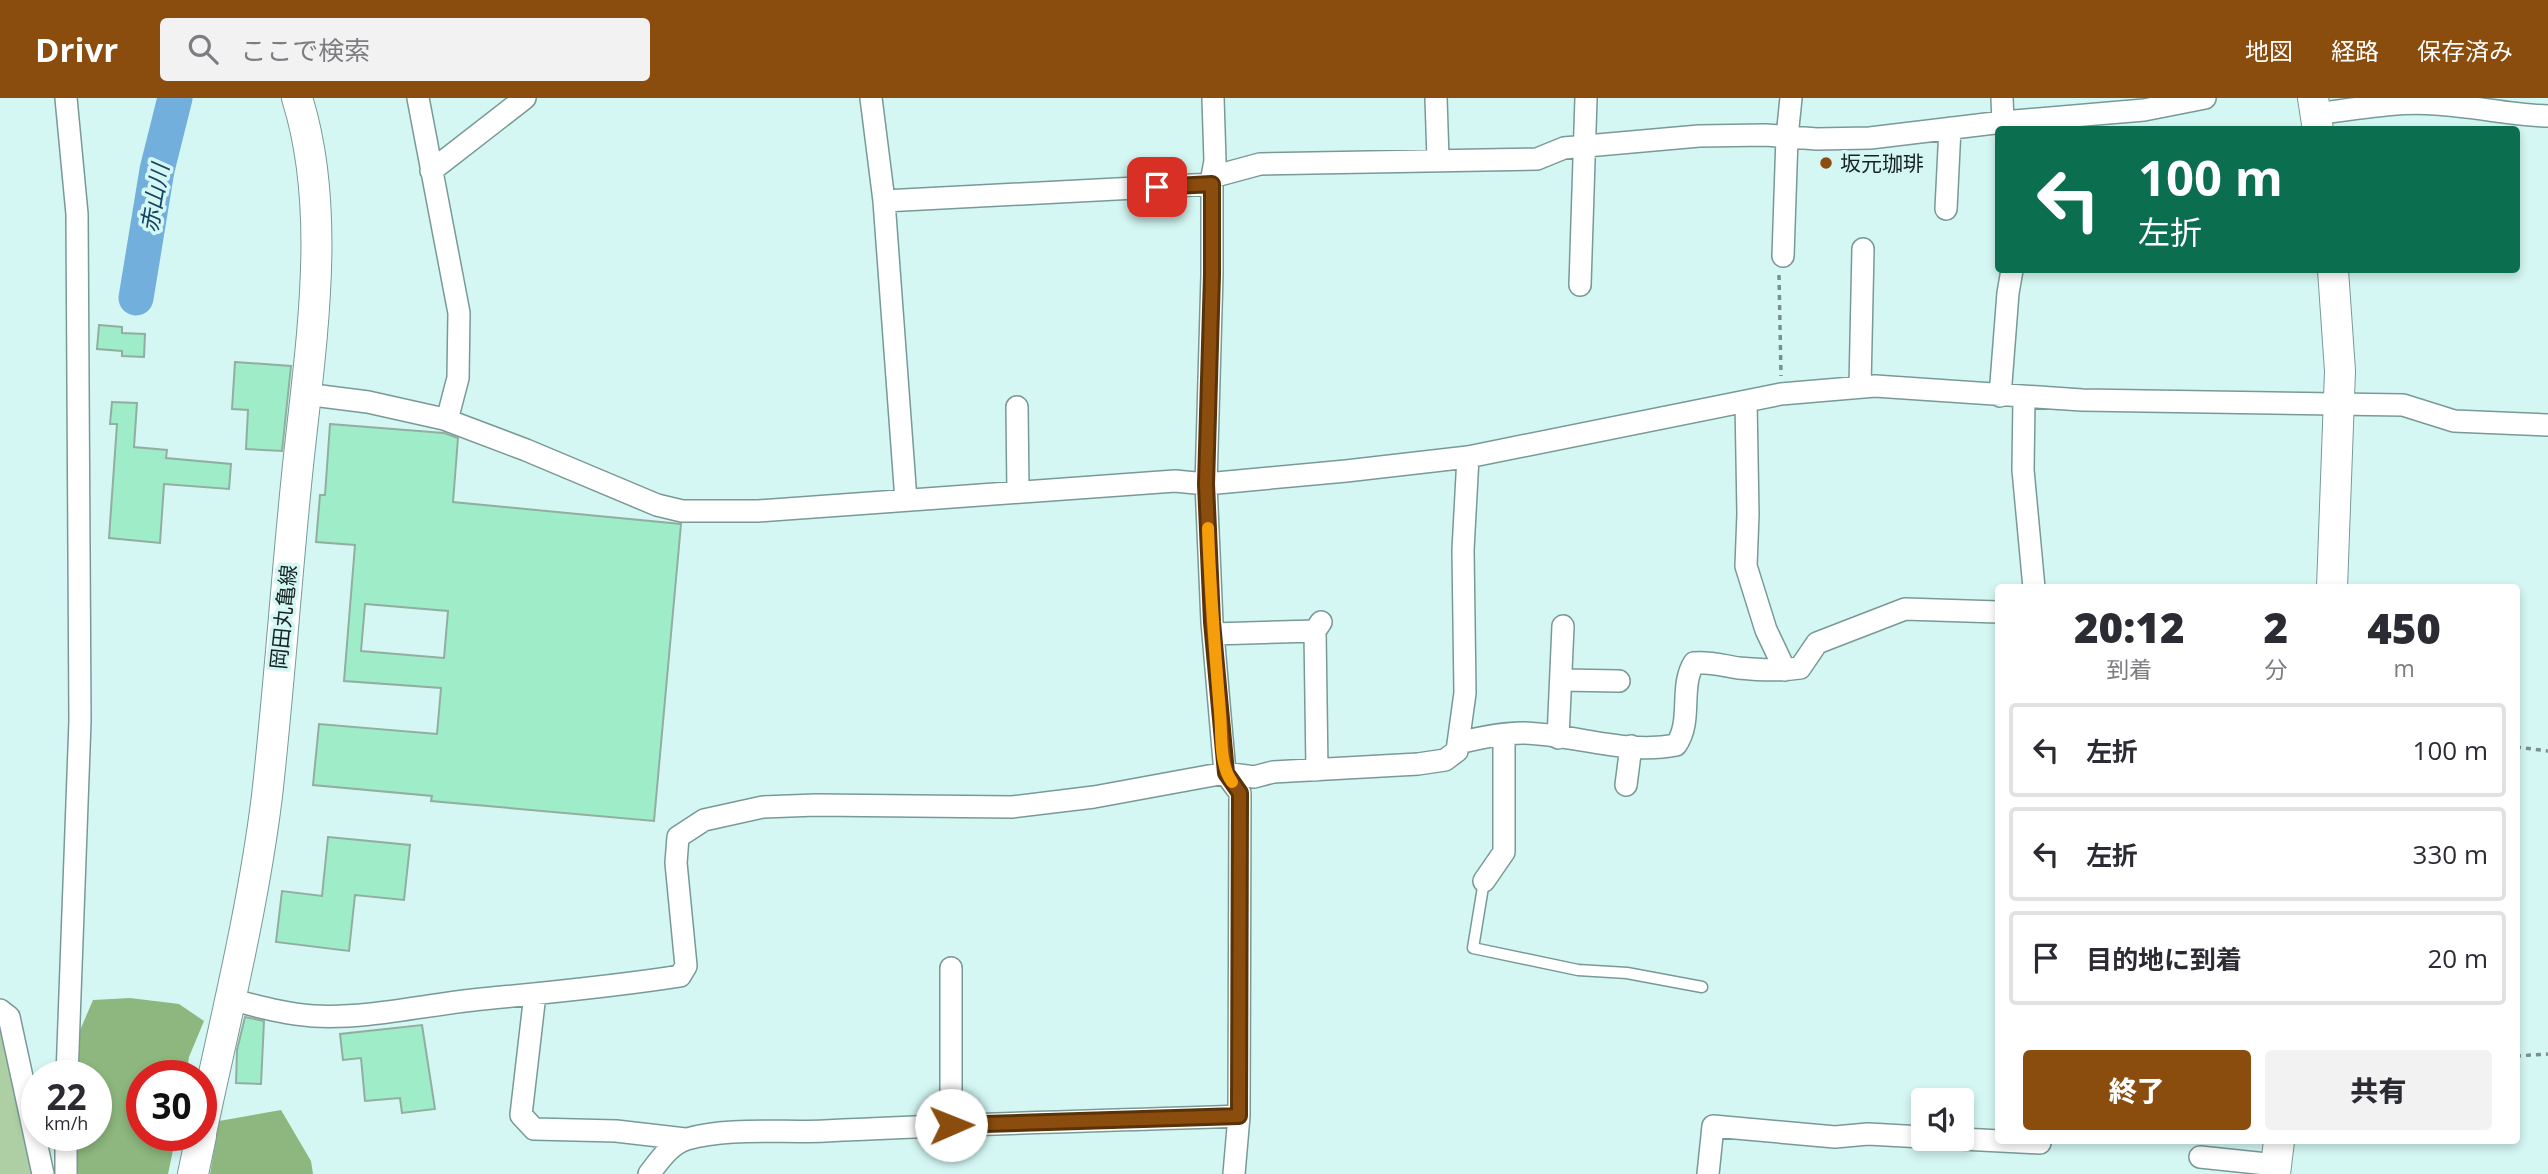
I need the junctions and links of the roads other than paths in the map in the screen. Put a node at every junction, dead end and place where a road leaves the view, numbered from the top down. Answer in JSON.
{"nodes":[{"id":1,"x":65,"y":98,"type":"edge"},
{"id":2,"x":418,"y":98,"type":"edge"},
{"id":3,"x":525,"y":98,"type":"edge"},
{"id":4,"x":871,"y":98,"type":"edge"},
{"id":5,"x":1213,"y":98,"type":"edge"},
{"id":6,"x":1436,"y":98,"type":"edge"},
{"id":7,"x":1586,"y":98,"type":"edge"},
{"id":8,"x":1791,"y":98,"type":"edge"},
{"id":9,"x":2002,"y":98,"type":"edge"},
{"id":10,"x":2205,"y":98,"type":"edge"},
{"id":11,"x":299,"y":100,"type":"edge"},
{"id":12,"x":2316,"y":114,"type":"edge"},
{"id":13,"x":2548,"y":116,"type":"edge"},
{"id":14,"x":2132,"y":120,"type":"edge"},
{"id":15,"x":2012,"y":124,"type":"edge"},
{"id":16,"x":1950,"y":128,"type":"junction"},
{"id":17,"x":1787,"y":137,"type":"junction"},
{"id":18,"x":1583,"y":147,"type":"junction"},
{"id":19,"x":1438,"y":159,"type":"junction"},
{"id":20,"x":431,"y":170,"type":"junction"},
{"id":21,"x":1212,"y":181,"type":"junction"},
{"id":22,"x":884,"y":201,"type":"junction"},
{"id":23,"x":1946,"y":209,"type":"dead end"},
{"id":24,"x":1863,"y":249,"type":"dead end"},
{"id":25,"x":1783,"y":256,"type":"road end"},
{"id":26,"x":2011,"y":273,"type":"edge"},
{"id":27,"x":2333,"y":273,"type":"edge"},
{"id":28,"x":1580,"y":285,"type":"dead end"},
{"id":29,"x":1860,"y":387,"type":"junction"},
{"id":30,"x":305,"y":394,"type":"junction"},
{"id":31,"x":2000,"y":396,"type":"junction"},
{"id":32,"x":2024,"y":398,"type":"junction"},
{"id":33,"x":1746,"y":401,"type":"junction"},
{"id":34,"x":2340,"y":402,"type":"junction"},
{"id":35,"x":1017,"y":407,"type":"dead end"},
{"id":36,"x":447,"y":420,"type":"junction"},
{"id":37,"x":2548,"y":425,"type":"edge"},
{"id":38,"x":1468,"y":457,"type":"junction"},
{"id":39,"x":1206,"y":484,"type":"junction"},
{"id":40,"x":1018,"y":492,"type":"junction"},
{"id":41,"x":906,"y":500,"type":"junction"},
{"id":42,"x":2034,"y":584,"type":"edge"},
{"id":43,"x":2332,"y":584,"type":"edge"},
{"id":44,"x":1995,"y":612,"type":"edge"},
{"id":45,"x":1563,"y":626,"type":"dead end"},
{"id":46,"x":1213,"y":635,"type":"junction"},
{"id":47,"x":1785,"y":670,"type":"junction"},
{"id":48,"x":1561,"y":680,"type":"junction"},
{"id":49,"x":1619,"y":681,"type":"dead end"},
{"id":50,"x":1504,"y":735,"type":"junction"},
{"id":51,"x":1558,"y":738,"type":"junction"},
{"id":52,"x":1458,"y":743,"type":"junction"},
{"id":53,"x":1631,"y":746,"type":"junction"},
{"id":54,"x":1317,"y":770,"type":"junction"},
{"id":55,"x":1226,"y":773,"type":"junction"},
{"id":56,"x":1626,"y":785,"type":"dead end"},
{"id":57,"x":1484,"y":881,"type":"joint"},
{"id":58,"x":951,"y":968,"type":"dead end"},
{"id":59,"x":1702,"y":987,"type":"dead end"},
{"id":60,"x":535,"y":994,"type":"junction"},
{"id":61,"x":229,"y":999,"type":"junction"},
{"id":62,"x":0,"y":1010,"type":"edge"},
{"id":63,"x":68,"y":1060,"type":"edge"},
{"id":64,"x":216,"y":1060,"type":"edge"},
{"id":65,"x":1239,"y":1116,"type":"junction"},
{"id":66,"x":951,"y":1125,"type":"junction"},
{"id":67,"x":1911,"y":1136,"type":"edge"},
{"id":68,"x":685,"y":1139,"type":"junction"},
{"id":69,"x":1974,"y":1140,"type":"edge"},
{"id":70,"x":1995,"y":1141,"type":"edge"},
{"id":71,"x":66,"y":1151,"type":"edge"},
{"id":72,"x":198,"y":1151,"type":"edge"},
{"id":73,"x":2200,"y":1157,"type":"dead end"},
{"id":74,"x":2276,"y":1160,"type":"edge"},
{"id":75,"x":43,"y":1174,"type":"edge"},
{"id":76,"x":66,"y":1174,"type":"edge"},
{"id":77,"x":193,"y":1174,"type":"edge"},
{"id":78,"x":649,"y":1174,"type":"edge"},
{"id":79,"x":1234,"y":1174,"type":"edge"},
{"id":80,"x":1708,"y":1174,"type":"edge"}],
"edges":[{"from":1,"to":63,"type":"street"},
{"from":2,"to":20,"type":"street"},
{"from":3,"to":20,"type":"street"},
{"from":4,"to":22,"type":"street"},
{"from":5,"to":21,"type":"street"},
{"from":6,"to":19,"type":"street"},
{"from":7,"to":18,"type":"street"},
{"from":8,"to":17,"type":"street"},
{"from":9,"to":15,"type":"street"},
{"from":10,"to":14,"type":"street"},
{"from":11,"to":30,"type":"main road","name":"岡田丸亀線"},
{"from":12,"to":13,"type":"street"},
{"from":14,"to":15,"type":"street"},
{"from":15,"to":16,"type":"street"},
{"from":16,"to":17,"type":"street"},
{"from":16,"to":23,"type":"street"},
{"from":17,"to":18,"type":"street"},
{"from":17,"to":25,"type":"street"},
{"from":18,"to":19,"type":"street"},
{"from":18,"to":28,"type":"street"},
{"from":19,"to":21,"type":"street"},
{"from":20,"to":36,"type":"street"},
{"from":21,"to":22,"type":"street"},
{"from":21,"to":39,"type":"street"},
{"from":22,"to":41,"type":"street"},
{"from":24,"to":29,"type":"street"},
{"from":26,"to":31,"type":"street"},
{"from":27,"to":34,"type":"main road"},
{"from":29,"to":31,"type":"street"},
{"from":29,"to":33,"type":"street"},
{"from":30,"to":36,"type":"street"},
{"from":30,"to":61,"type":"main road","name":"岡田丸亀線"},
{"from":31,"to":32,"type":"street"},
{"from":32,"to":34,"type":"street"},
{"from":32,"to":42,"type":"street"},
{"from":33,"to":38,"type":"street"},
{"from":33,"to":47,"type":"street"},
{"from":34,"to":37,"type":"street"},
{"from":34,"to":43,"type":"main road"},
{"from":35,"to":40,"type":"street"},
{"from":36,"to":41,"type":"street"},
{"from":38,"to":39,"type":"street"},
{"from":38,"to":52,"type":"street"},
{"from":39,"to":40,"type":"street"},
{"from":39,"to":46,"type":"street"},
{"from":40,"to":41,"type":"street"},
{"from":44,"to":47,"type":"street"},
{"from":45,"to":48,"type":"street"},
{"from":46,"to":54,"type":"street"},
{"from":46,"to":55,"type":"street"},
{"from":47,"to":53,"type":"street"},
{"from":48,"to":49,"type":"street"},
{"from":48,"to":51,"type":"street"},
{"from":50,"to":51,"type":"street"},
{"from":50,"to":52,"type":"street"},
{"from":50,"to":57,"type":"street"},
{"from":51,"to":53,"type":"street"},
{"from":52,"to":54,"type":"street"},
{"from":53,"to":56,"type":"street"},
{"from":54,"to":55,"type":"street"},
{"from":55,"to":60,"type":"street"},
{"from":55,"to":65,"type":"street"},
{"from":57,"to":59,"type":"lane"},
{"from":58,"to":66,"type":"street"},
{"from":60,"to":61,"type":"street"},
{"from":60,"to":68,"type":"street"},
{"from":61,"to":64,"type":"main road","name":"岡田丸亀線"},
{"from":62,"to":75,"type":"street"},
{"from":65,"to":66,"type":"street"},
{"from":65,"to":79,"type":"street"},
{"from":66,"to":68,"type":"street"},
{"from":67,"to":80,"type":"street"},
{"from":68,"to":78,"type":"street"},
{"from":69,"to":70,"type":"street"},
{"from":71,"to":76,"type":"street"},
{"from":72,"to":77,"type":"main road","name":"岡田丸亀線"},
{"from":73,"to":74,"type":"street"}]}
